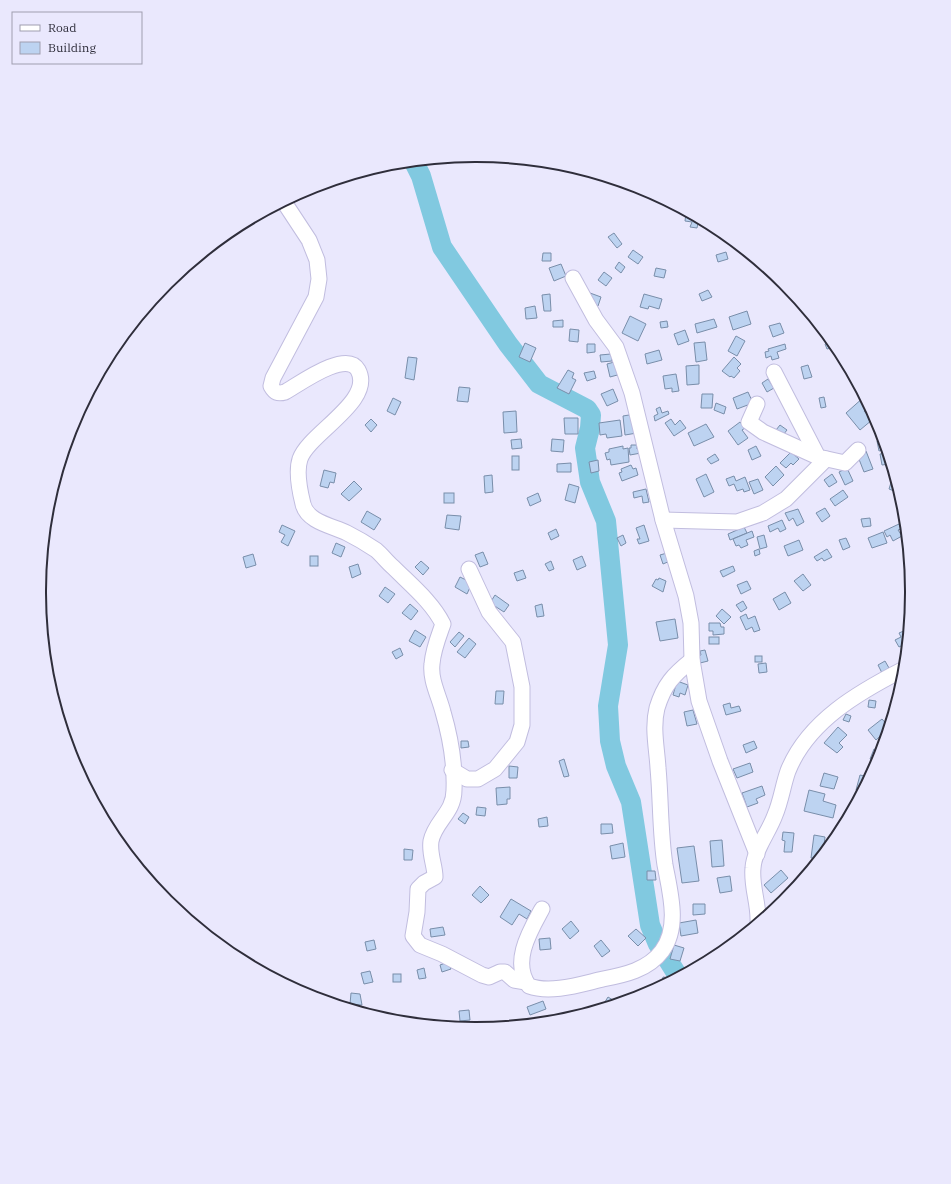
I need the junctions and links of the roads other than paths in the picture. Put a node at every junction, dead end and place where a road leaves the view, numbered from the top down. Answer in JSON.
{"nodes":[{"id":1,"x":287,"y":207,"type":"edge"},
{"id":2,"x":573,"y":278,"type":"dead end"},
{"id":3,"x":774,"y":372,"type":"dead end"},
{"id":4,"x":757,"y":404,"type":"dead end"},
{"id":5,"x":858,"y":450,"type":"dead end"},
{"id":6,"x":822,"y":458,"type":"junction"},
{"id":7,"x":663,"y":520,"type":"junction"},
{"id":8,"x":469,"y":569,"type":"dead end"},
{"id":9,"x":692,"y":660,"type":"junction"},
{"id":10,"x":898,"y":672,"type":"edge"},
{"id":11,"x":452,"y":770,"type":"junction"},
{"id":12,"x":757,"y":854,"type":"junction"},
{"id":13,"x":542,"y":909,"type":"dead end"},
{"id":14,"x":758,"y":915,"type":"edge"},
{"id":15,"x":526,"y":982,"type":"junction"}],
"edges":[{"from":1,"to":11,"type":"street"},
{"from":2,"to":7,"type":"street"},
{"from":3,"to":6,"type":"street"},
{"from":4,"to":6,"type":"street"},
{"from":5,"to":6,"type":"street"},
{"from":6,"to":7,"type":"street"},
{"from":7,"to":9,"type":"street"},
{"from":8,"to":11,"type":"street"},
{"from":9,"to":12,"type":"street"},
{"from":9,"to":15,"type":"street"},
{"from":10,"to":12,"type":"street"},
{"from":11,"to":15,"type":"street"},
{"from":12,"to":14,"type":"street"},
{"from":13,"to":15,"type":"street"}]}
